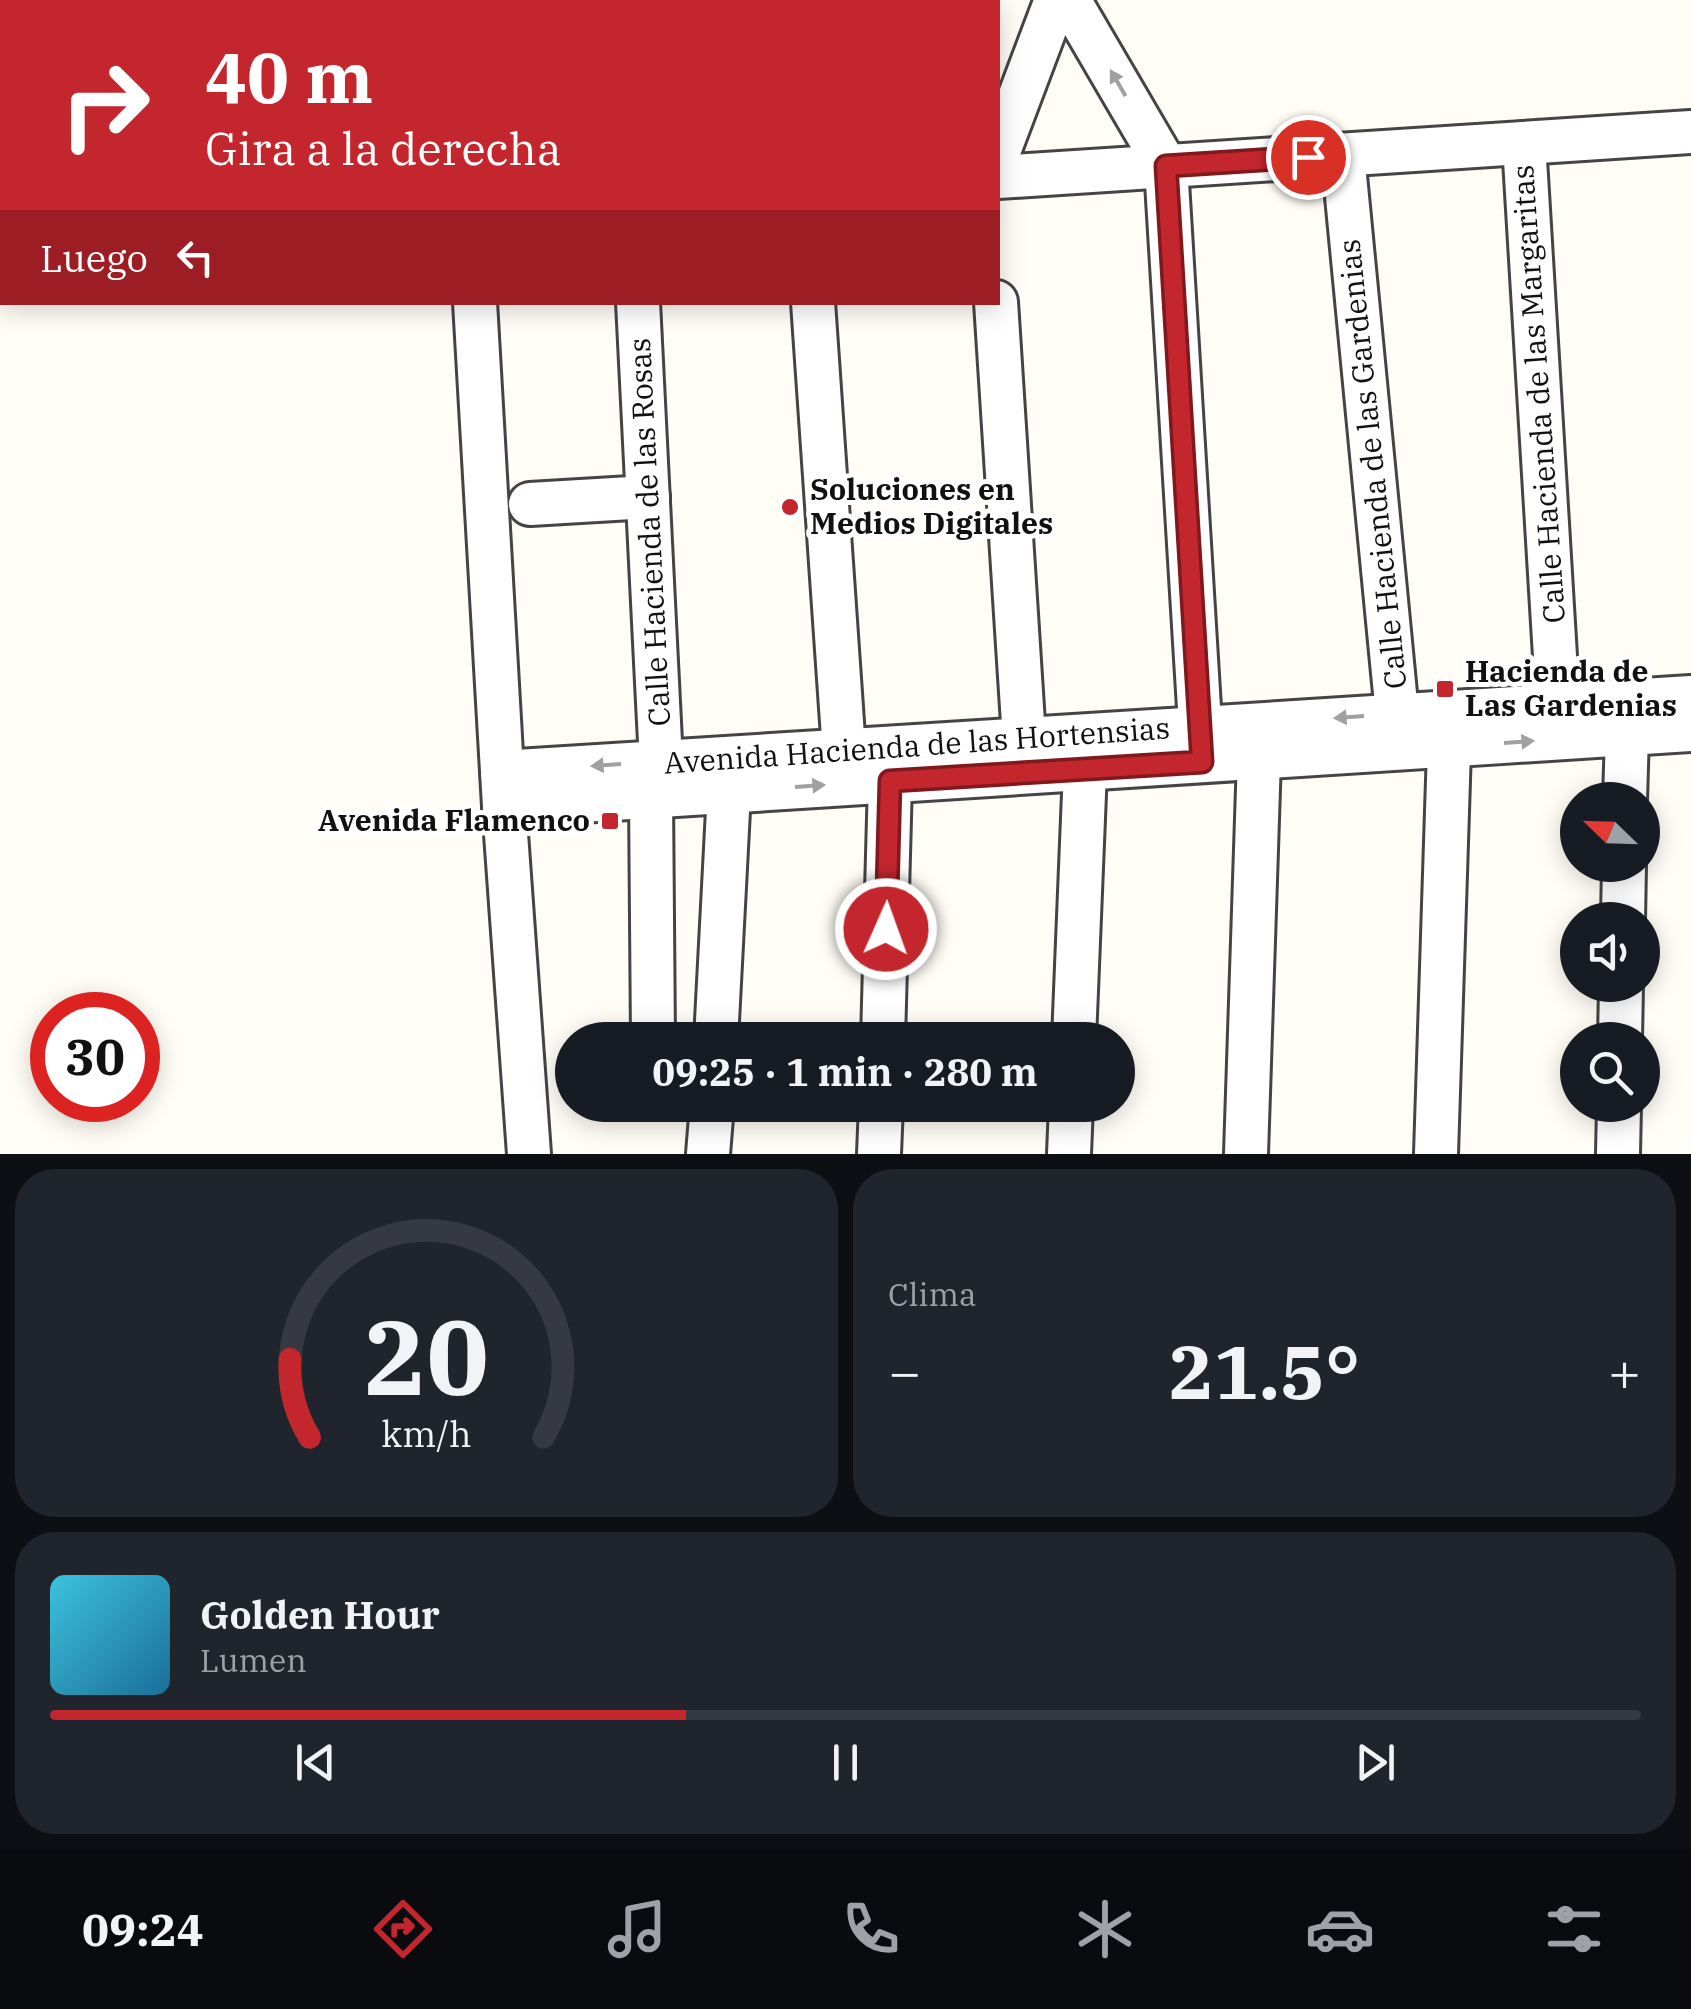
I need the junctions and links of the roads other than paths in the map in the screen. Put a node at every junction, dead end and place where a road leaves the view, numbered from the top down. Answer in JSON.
{"nodes":[{"id":1,"x":1056,"y":0,"type":"edge"},
{"id":2,"x":1069,"y":0,"type":"edge"},
{"id":3,"x":1691,"y":132,"type":"edge"},
{"id":4,"x":1524,"y":143,"type":"junction"},
{"id":5,"x":1000,"y":149,"type":"edge"},
{"id":6,"x":1343,"y":155,"type":"junction"},
{"id":7,"x":1166,"y":166,"type":"junction"},
{"id":8,"x":1000,"y":177,"type":"edge"},
{"id":9,"x":475,"y":305,"type":"edge"},
{"id":10,"x":638,"y":305,"type":"edge"},
{"id":11,"x":812,"y":305,"type":"edge"},
{"id":12,"x":996,"y":305,"type":"edge"},
{"id":13,"x":648,"y":498,"type":"junction"},
{"id":14,"x":530,"y":504,"type":"dead end"},
{"id":15,"x":1691,"y":698,"type":"edge"},
{"id":16,"x":1558,"y":706,"type":"junction"},
{"id":17,"x":1397,"y":714,"type":"junction"},
{"id":18,"x":1450,"y":729,"type":"junction"},
{"id":19,"x":1691,"y":730,"type":"edge"},
{"id":20,"x":1626,"y":734,"type":"junction"},
{"id":21,"x":1024,"y":739,"type":"junction"},
{"id":22,"x":1202,"y":745,"type":"junction"},
{"id":23,"x":844,"y":751,"type":"junction"},
{"id":24,"x":1259,"y":758,"type":"junction"},
{"id":25,"x":889,"y":764,"type":"junction"},
{"id":26,"x":1085,"y":769,"type":"junction"},
{"id":27,"x":656,"y":779,"type":"junction"},
{"id":28,"x":1625,"y":782,"type":"edge"},
{"id":29,"x":503,"y":789,"type":"junction"},
{"id":30,"x":729,"y":792,"type":"junction"},
{"id":31,"x":653,"y":1022,"type":"edge"},
{"id":32,"x":717,"y":1022,"type":"edge"},
{"id":33,"x":883,"y":1022,"type":"edge"},
{"id":34,"x":1075,"y":1022,"type":"edge"},
{"id":35,"x":711,"y":1122,"type":"edge"},
{"id":36,"x":881,"y":1122,"type":"edge"},
{"id":37,"x":1070,"y":1122,"type":"edge"},
{"id":38,"x":1619,"y":1122,"type":"edge"},
{"id":39,"x":529,"y":1154,"type":"edge"},
{"id":40,"x":708,"y":1154,"type":"edge"},
{"id":41,"x":880,"y":1154,"type":"edge"},
{"id":42,"x":1069,"y":1154,"type":"edge"},
{"id":43,"x":1246,"y":1154,"type":"edge"},
{"id":44,"x":1436,"y":1154,"type":"edge"},
{"id":45,"x":1618,"y":1154,"type":"edge"}],
"edges":[{"from":1,"to":5,"type":"street"},
{"from":7,"to":2,"type":"street","one_way":true},
{"from":3,"to":4,"type":"street"},
{"from":4,"to":6,"type":"street"},
{"from":4,"to":16,"type":"street","name":"Calle Hacienda de las Margaritas"},
{"from":6,"to":7,"type":"street"},
{"from":6,"to":17,"type":"street","name":"Calle Hacienda de las Gardenias"},
{"from":7,"to":8,"type":"street"},
{"from":7,"to":22,"type":"street"},
{"from":9,"to":29,"type":"street"},
{"from":10,"to":13,"type":"street","name":"Calle Hacienda de las Rosas"},
{"from":11,"to":23,"type":"street"},
{"from":12,"to":21,"type":"street"},
{"from":13,"to":14,"type":"street"},
{"from":13,"to":27,"type":"street","name":"Calle Hacienda de las Rosas"},
{"from":15,"to":16,"type":"street","name":"Avenida Hacienda de las Hortensias"},
{"from":16,"to":18,"type":"street","name":"Avenida Hacienda de las Hortensias"},
{"from":17,"to":18,"type":"street","name":"Avenida Hacienda de las Hortensias"},
{"from":17,"to":22,"type":"street","name":"Avenida Hacienda de las Hortensias","one_way":true},
{"from":18,"to":20,"type":"street","name":"Avenida Hacienda de las Hortensias","one_way":true},
{"from":18,"to":24,"type":"street","name":"Avenida Hacienda de las Hortensias"},
{"from":18,"to":44,"type":"street"},
{"from":19,"to":20,"type":"street","name":"Avenida Hacienda de las Hortensias"},
{"from":20,"to":28,"type":"street"},
{"from":21,"to":22,"type":"street","name":"Avenida Hacienda de las Hortensias"},
{"from":21,"to":25,"type":"street","name":"Avenida Hacienda de las Hortensias"},
{"from":22,"to":24,"type":"street","name":"Avenida Hacienda de las Hortensias"},
{"from":22,"to":26,"type":"street","name":"Avenida Hacienda de las Hortensias"},
{"from":23,"to":25,"type":"street","name":"Avenida Hacienda de las Hortensias"},
{"from":23,"to":27,"type":"street","name":"Avenida Hacienda de las Hortensias"},
{"from":24,"to":43,"type":"street"},
{"from":25,"to":26,"type":"street","name":"Avenida Hacienda de las Hortensias"},
{"from":30,"to":25,"type":"street","name":"Avenida Hacienda de las Hortensias","one_way":true},
{"from":25,"to":33,"type":"street"},
{"from":26,"to":34,"type":"street"},
{"from":27,"to":29,"type":"street","name":"Avenida Hacienda de las Hortensias"},
{"from":27,"to":30,"type":"street","name":"Avenida Hacienda de las Hortensias"},
{"from":27,"to":31,"type":"street","name":"Calle Hacienda de las Rosas"},
{"from":29,"to":39,"type":"street"},
{"from":30,"to":32,"type":"street"},
{"from":35,"to":40,"type":"street"},
{"from":36,"to":41,"type":"street"},
{"from":37,"to":42,"type":"street"},
{"from":38,"to":45,"type":"street"}]}
